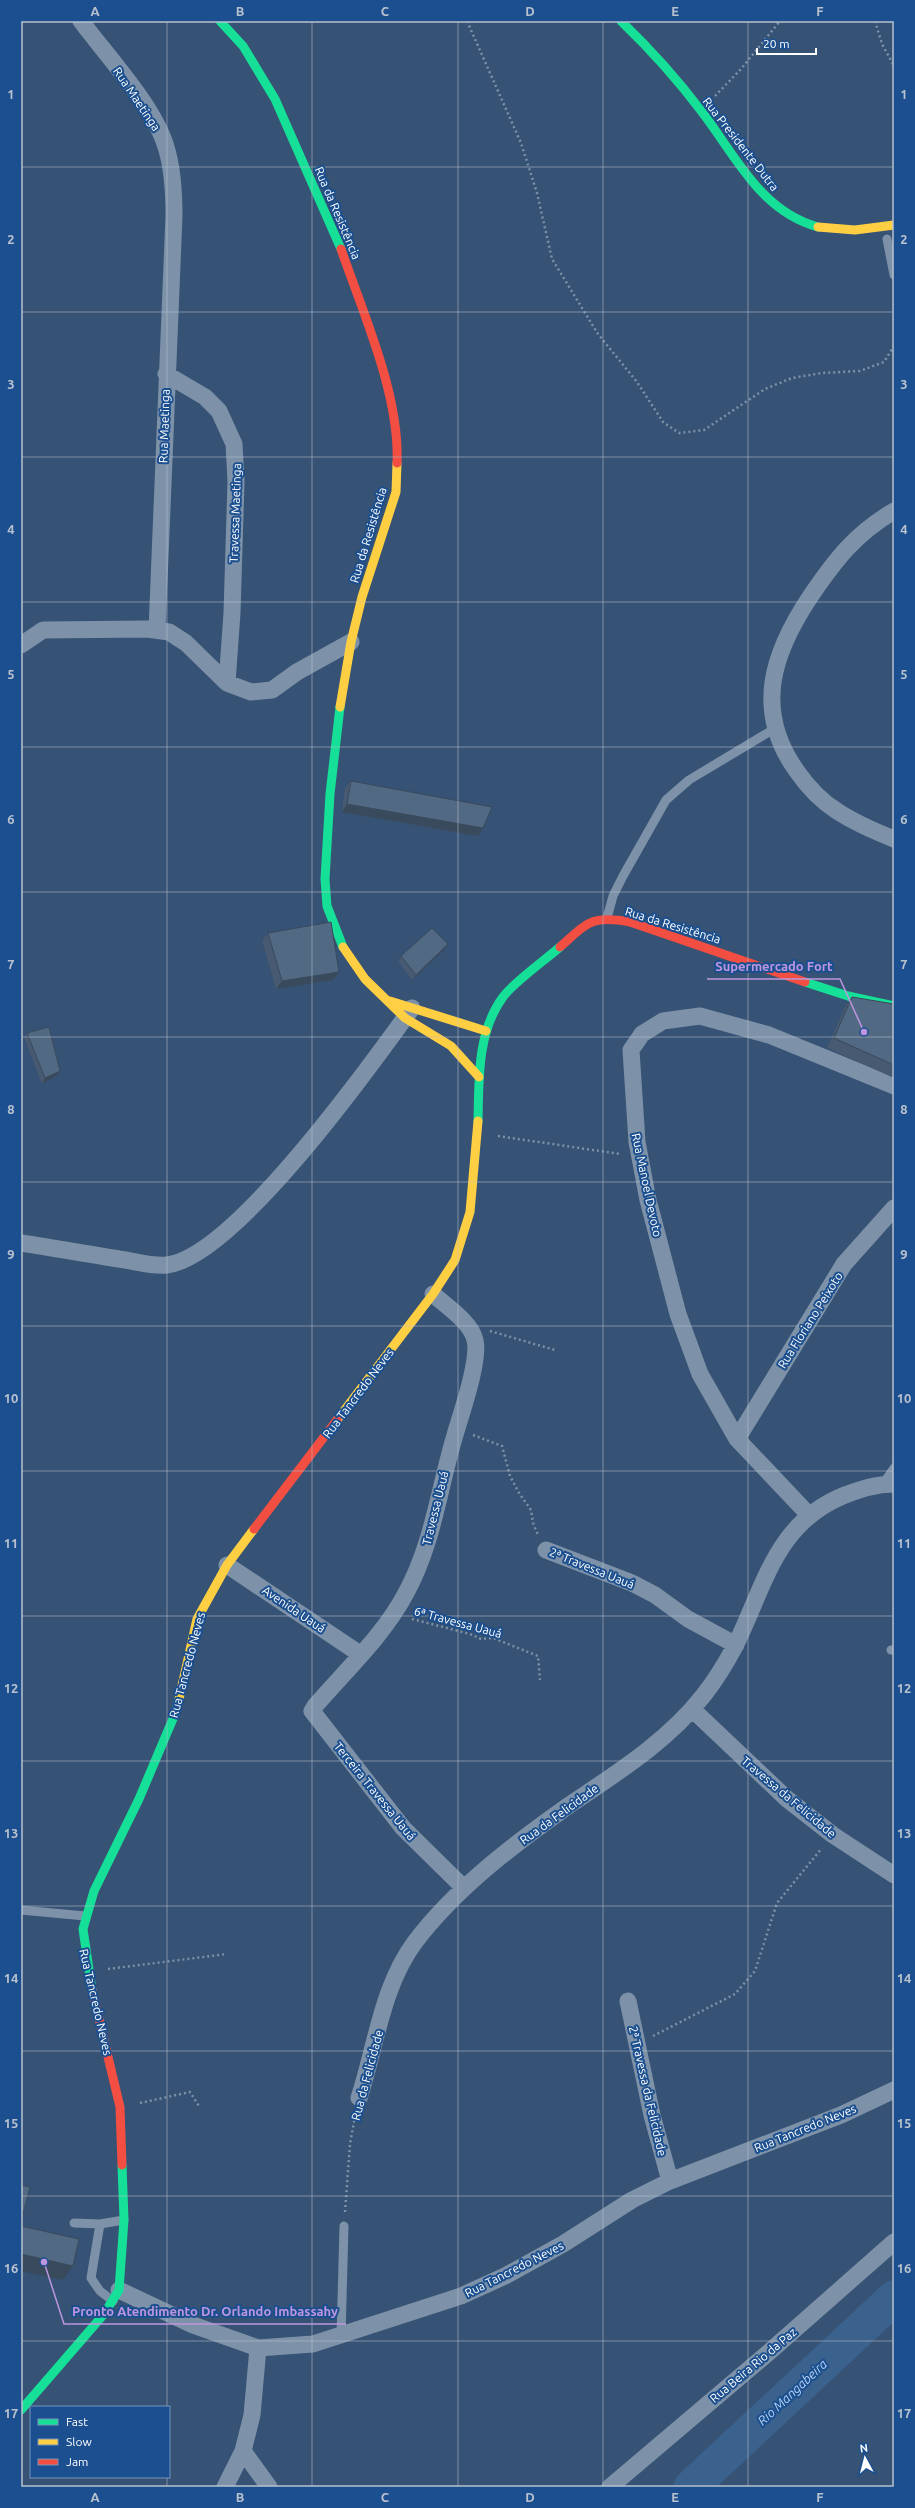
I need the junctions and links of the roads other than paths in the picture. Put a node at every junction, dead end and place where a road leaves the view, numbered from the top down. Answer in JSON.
{"nodes":[{"id":1,"x":81,"y":21,"type":"edge"},
{"id":2,"x":220,"y":21,"type":"edge"},
{"id":3,"x":621,"y":21,"type":"edge"},
{"id":4,"x":889,"y":230,"type":"edge"},
{"id":5,"x":894,"y":275,"type":"edge"},
{"id":6,"x":166,"y":374,"type":"junction"},
{"id":7,"x":894,"y":511,"type":"edge"},
{"id":8,"x":157,"y":630,"type":"junction"},
{"id":9,"x":350,"y":642,"type":"junction"},
{"id":10,"x":21,"y":645,"type":"edge"},
{"id":11,"x":227,"y":683,"type":"junction"},
{"id":12,"x":774,"y":728,"type":"junction"},
{"id":13,"x":894,"y":839,"type":"edge"},
{"id":14,"x":607,"y":918,"type":"junction"},
{"id":15,"x":390,"y":1001,"type":"junction"},
{"id":16,"x":894,"y":1006,"type":"edge"},
{"id":17,"x":409,"y":1012,"type":"junction"},
{"id":18,"x":486,"y":1031,"type":"junction"},
{"id":19,"x":479,"y":1077,"type":"junction"},
{"id":20,"x":894,"y":1086,"type":"edge"},
{"id":21,"x":894,"y":1208,"type":"edge"},
{"id":22,"x":21,"y":1243,"type":"edge"},
{"id":23,"x":433,"y":1294,"type":"junction"},
{"id":24,"x":737,"y":1440,"type":"junction"},
{"id":25,"x":894,"y":1468,"type":"edge"},
{"id":26,"x":889,"y":1484,"type":"edge"},
{"id":27,"x":809,"y":1516,"type":"junction"},
{"id":28,"x":546,"y":1550,"type":"road end"},
{"id":29,"x":227,"y":1564,"type":"junction"},
{"id":30,"x":736,"y":1645,"type":"junction"},
{"id":31,"x":360,"y":1654,"type":"junction"},
{"id":32,"x":315,"y":1706,"type":"joint"},
{"id":33,"x":692,"y":1710,"type":"junction"},
{"id":34,"x":894,"y":1875,"type":"edge"},
{"id":35,"x":464,"y":1888,"type":"junction"},
{"id":36,"x":21,"y":1910,"type":"edge"},
{"id":37,"x":85,"y":1916,"type":"junction"},
{"id":38,"x":628,"y":2001,"type":"dead end"},
{"id":39,"x":894,"y":2090,"type":"edge"},
{"id":40,"x":359,"y":2098,"type":"road end"},
{"id":41,"x":670,"y":2181,"type":"junction"},
{"id":42,"x":124,"y":2220,"type":"junction"},
{"id":43,"x":74,"y":2223,"type":"dead end"},
{"id":44,"x":100,"y":2224,"type":"junction"},
{"id":45,"x":344,"y":2226,"type":"road end"},
{"id":46,"x":894,"y":2242,"type":"edge"},
{"id":47,"x":116,"y":2296,"type":"junction"},
{"id":48,"x":341,"y":2337,"type":"junction"},
{"id":49,"x":258,"y":2348,"type":"junction"},
{"id":50,"x":21,"y":2410,"type":"edge"},
{"id":51,"x":243,"y":2451,"type":"junction"},
{"id":52,"x":224,"y":2487,"type":"edge"},
{"id":53,"x":269,"y":2487,"type":"edge"},
{"id":54,"x":610,"y":2487,"type":"edge"}],
"edges":[{"from":1,"to":6,"type":"street","name":"Rua Maetinga"},
{"from":2,"to":9,"type":"street","name":"Rua da Resistência"},
{"from":3,"to":4,"type":"street","name":"Rua Presidente Dutra"},
{"from":4,"to":5,"type":"lane"},
{"from":6,"to":8,"type":"street","name":"Rua Maetinga"},
{"from":6,"to":11,"type":"street","name":"Travessa Maetinga"},
{"from":7,"to":12,"type":"street"},
{"from":8,"to":10,"type":"street"},
{"from":8,"to":11,"type":"street"},
{"from":9,"to":11,"type":"street"},
{"from":9,"to":15,"type":"street","name":"Rua da Resistência"},
{"from":12,"to":13,"type":"street"},
{"from":12,"to":14,"type":"lane"},
{"from":14,"to":16,"type":"street","name":"Rua da Resistência"},
{"from":14,"to":18,"type":"street","name":"Rua da Resistência"},
{"from":15,"to":17,"type":"street","name":"Rua da Resistência"},
{"from":15,"to":17,"type":"street","name":"Rua da Resistência"},
{"from":17,"to":18,"type":"street","name":"Rua da Resistência"},
{"from":17,"to":19,"type":"street","name":"Rua da Resistência"},
{"from":17,"to":22,"type":"street"},
{"from":18,"to":19,"type":"street","name":"Rua da Resistência"},
{"from":19,"to":23,"type":"street","name":"Rua Tancredo Neves"},
{"from":20,"to":24,"type":"street","name":"Rua Manoel Devoto"},
{"from":21,"to":24,"type":"street","name":"Rua Floriano Peixoto"},
{"from":23,"to":29,"type":"street","name":"Rua Tancredo Neves"},
{"from":23,"to":31,"type":"street","name":"Travessa Uauá"},
{"from":24,"to":27,"type":"street","name":"Rua Manoel Devoto"},
{"from":25,"to":26,"type":"lane"},
{"from":26,"to":27,"type":"street","name":"Rua da Felicidade"},
{"from":27,"to":30,"type":"street","name":"Rua da Felicidade"},
{"from":28,"to":30,"type":"street","name":"2ª Travessa Uauá"},
{"from":29,"to":31,"type":"street","name":"Avenida Uauá"},
{"from":29,"to":37,"type":"street","name":"Rua Tancredo Neves"},
{"from":30,"to":33,"type":"street","name":"Rua da Felicidade"},
{"from":31,"to":32,"type":"street","name":"Travessa Uauá"},
{"from":32,"to":35,"type":"street","name":"Terceira Travessa Uauá"},
{"from":33,"to":34,"type":"street","name":"Travessa da Felicidade"},
{"from":33,"to":35,"type":"street","name":"Rua da Felicidade"},
{"from":35,"to":40,"type":"street","name":"Rua da Felicidade"},
{"from":36,"to":37,"type":"lane"},
{"from":37,"to":42,"type":"street","name":"Rua Tancredo Neves"},
{"from":38,"to":41,"type":"street","name":"2ª Travessa da Felicidade"},
{"from":39,"to":41,"type":"street","name":"Rua Tancredo Neves"},
{"from":41,"to":48,"type":"street","name":"Rua Tancredo Neves"},
{"from":42,"to":44,"type":"lane"},
{"from":42,"to":47,"type":"street","name":"Rua Tancredo Neves"},
{"from":43,"to":44,"type":"lane"},
{"from":44,"to":47,"type":"lane"},
{"from":45,"to":48,"type":"lane"},
{"from":46,"to":54,"type":"street","name":"Rua Beira Rio da Paz"},
{"from":47,"to":49,"type":"street","name":"Rua Tancredo Neves"},
{"from":47,"to":50,"type":"street"},
{"from":48,"to":49,"type":"street","name":"Rua Tancredo Neves"},
{"from":49,"to":51,"type":"street"},
{"from":51,"to":52,"type":"street"},
{"from":51,"to":53,"type":"street"}]}
